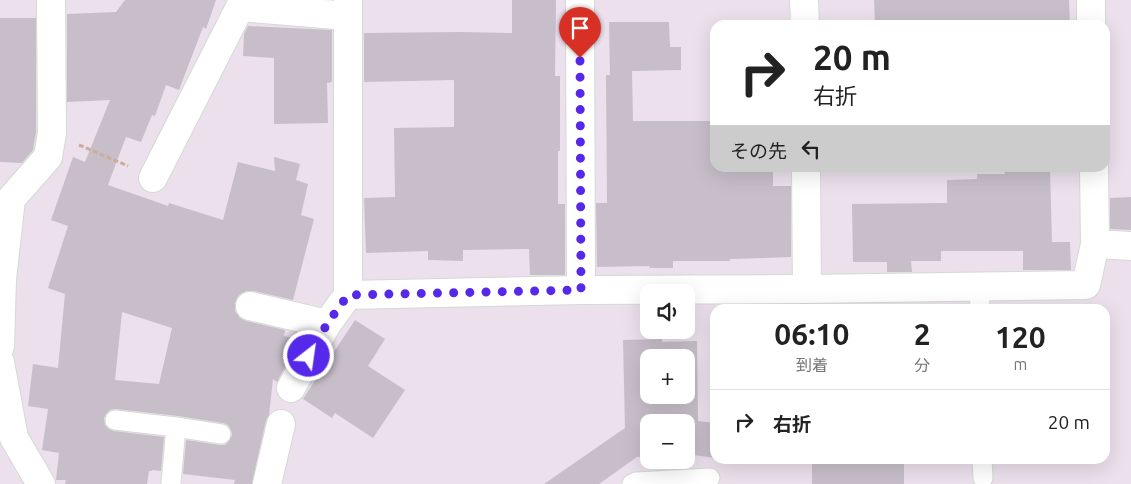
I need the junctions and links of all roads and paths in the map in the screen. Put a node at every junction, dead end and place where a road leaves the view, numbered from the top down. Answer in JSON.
{"nodes":[{"id":1,"x":51,"y":0,"type":"edge"},
{"id":2,"x":580,"y":0,"type":"edge"},
{"id":3,"x":804,"y":0,"type":"edge"},
{"id":4,"x":1091,"y":0,"type":"edge"},
{"id":5,"x":348,"y":8,"type":"edge"},
{"id":6,"x":805,"y":20,"type":"edge"},
{"id":7,"x":1091,"y":20,"type":"edge"},
{"id":8,"x":52,"y":133,"type":"junction"},
{"id":9,"x":806,"y":172,"type":"edge"},
{"id":10,"x":1094,"y":172,"type":"edge"},
{"id":11,"x":153,"y":178,"type":"joint"},
{"id":12,"x":5,"y":195,"type":"edge"},
{"id":13,"x":1095,"y":244,"type":"junction"},
{"id":14,"x":1131,"y":246,"type":"edge"},
{"id":15,"x":807,"y":289,"type":"junction"},
{"id":16,"x":581,"y":290,"type":"junction"},
{"id":17,"x":348,"y":295,"type":"junction"},
{"id":18,"x":979,"y":298,"type":"edge"},
{"id":19,"x":250,"y":306,"type":"dead end"},
{"id":20,"x":327,"y":324,"type":"junction"},
{"id":21,"x":0,"y":346,"type":"edge"},
{"id":22,"x":0,"y":362,"type":"edge"},
{"id":23,"x":290,"y":388,"type":"dead end"},
{"id":24,"x":114,"y":420,"type":"dead end"},
{"id":25,"x":281,"y":424,"type":"dead end"},
{"id":26,"x":176,"y":427,"type":"junction"},
{"id":27,"x":221,"y":434,"type":"dead end"},
{"id":28,"x":982,"y":464,"type":"edge"},
{"id":29,"x":710,"y":478,"type":"dead end"},
{"id":30,"x":983,"y":478,"type":"dead end"},
{"id":31,"x":41,"y":484,"type":"edge"},
{"id":32,"x":171,"y":484,"type":"edge"},
{"id":33,"x":267,"y":484,"type":"edge"},
{"id":34,"x":632,"y":484,"type":"edge"}],
"edges":[{"from":1,"to":8,"type":"street"},
{"from":2,"to":16,"type":"street"},
{"from":3,"to":6,"type":"street"},
{"from":4,"to":7,"type":"street"},
{"from":5,"to":11,"type":"street"},
{"from":5,"to":17,"type":"street"},
{"from":8,"to":11,"type":"path"},
{"from":8,"to":12,"type":"street"},
{"from":9,"to":15,"type":"street"},
{"from":10,"to":13,"type":"street"},
{"from":12,"to":21,"type":"street"},
{"from":13,"to":14,"type":"street"},
{"from":13,"to":18,"type":"street"},
{"from":15,"to":16,"type":"street"},
{"from":15,"to":18,"type":"street"},
{"from":16,"to":17,"type":"street"},
{"from":17,"to":20,"type":"street"},
{"from":19,"to":20,"type":"street"},
{"from":20,"to":23,"type":"street"},
{"from":22,"to":31,"type":"street"},
{"from":24,"to":26,"type":"lane"},
{"from":25,"to":33,"type":"street"},
{"from":26,"to":27,"type":"lane"},
{"from":26,"to":32,"type":"lane"},
{"from":28,"to":30,"type":"lane"},
{"from":29,"to":34,"type":"lane"}]}
